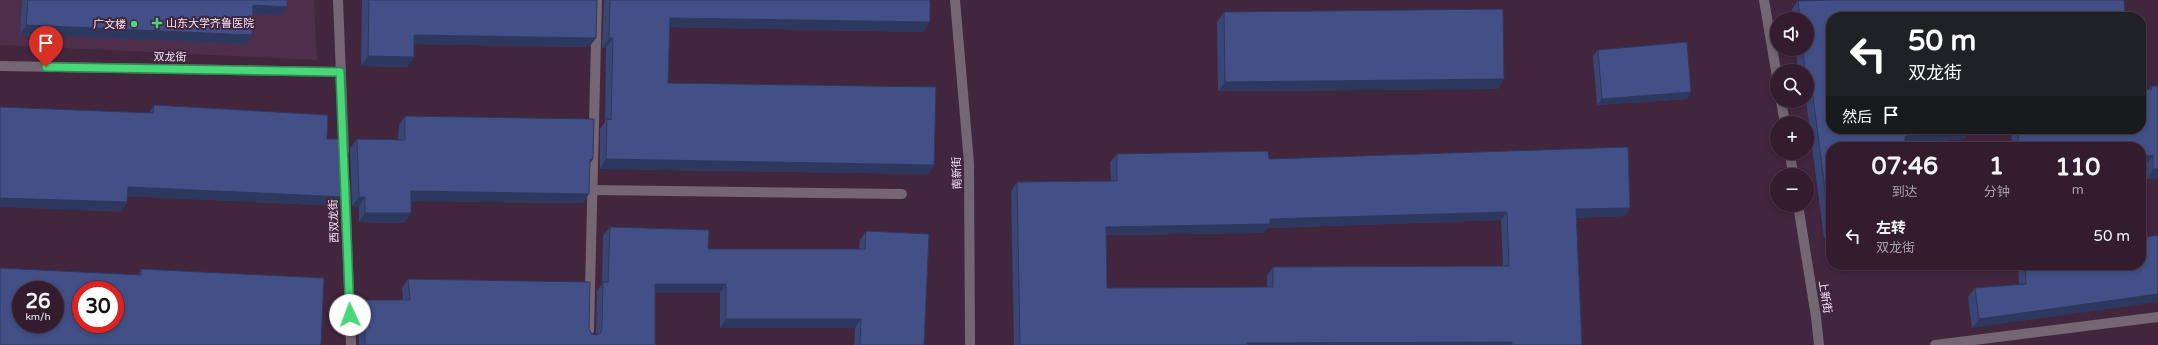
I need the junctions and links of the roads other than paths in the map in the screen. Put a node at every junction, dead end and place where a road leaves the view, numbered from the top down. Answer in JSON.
{"nodes":[{"id":1,"x":338,"y":0,"type":"edge"},
{"id":2,"x":597,"y":0,"type":"edge"},
{"id":3,"x":955,"y":0,"type":"edge"},
{"id":4,"x":1764,"y":0,"type":"edge"},
{"id":5,"x":1775,"y":64,"type":"edge"},
{"id":6,"x":0,"y":66,"type":"edge"},
{"id":7,"x":340,"y":72,"type":"junction"},
{"id":8,"x":344,"y":158,"type":"edge"},
{"id":9,"x":344,"y":174,"type":"edge"},
{"id":10,"x":592,"y":190,"type":"junction"},
{"id":11,"x":902,"y":194,"type":"dead end"},
{"id":12,"x":1799,"y":212,"type":"edge"},
{"id":13,"x":2158,"y":317,"type":"edge"},
{"id":14,"x":589,"y":338,"type":"edge"},
{"id":15,"x":351,"y":345,"type":"edge"},
{"id":16,"x":970,"y":345,"type":"edge"},
{"id":17,"x":1819,"y":345,"type":"edge"},
{"id":18,"x":1935,"y":345,"type":"edge"}],
"edges":[{"from":1,"to":7,"type":"street"},
{"from":2,"to":10,"type":"street"},
{"from":3,"to":16,"type":"street","name":"南新街"},
{"from":4,"to":5,"type":"street"},
{"from":6,"to":7,"type":"street","name":"双龙街"},
{"from":7,"to":8,"type":"street"},
{"from":9,"to":15,"type":"street","name":"西双龙街"},
{"from":10,"to":11,"type":"street"},
{"from":10,"to":14,"type":"street"},
{"from":12,"to":17,"type":"street","name":"上新街"},
{"from":13,"to":18,"type":"street"}]}
